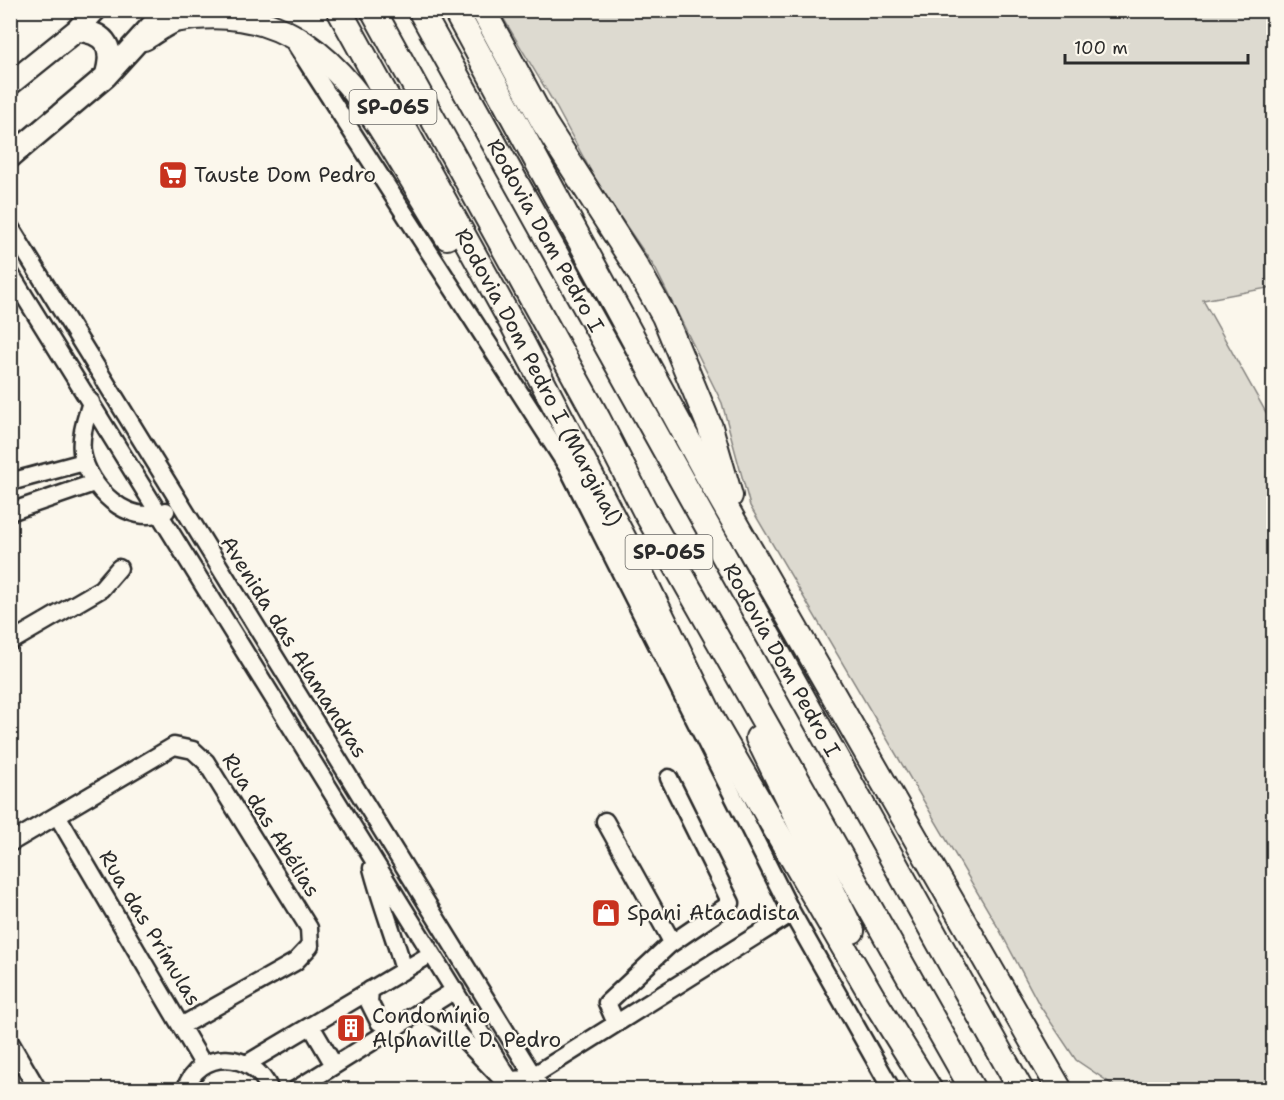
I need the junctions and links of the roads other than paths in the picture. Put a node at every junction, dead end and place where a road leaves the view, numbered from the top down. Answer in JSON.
{"nodes":[{"id":1,"x":95,"y":10,"type":"edge"},
{"id":2,"x":166,"y":10,"type":"edge"},
{"id":3,"x":339,"y":10,"type":"edge"},
{"id":4,"x":373,"y":10,"type":"edge"},
{"id":5,"x":420,"y":10,"type":"edge"},
{"id":6,"x":455,"y":10,"type":"edge"},
{"id":7,"x":483,"y":10,"type":"edge"},
{"id":8,"x":275,"y":19,"type":"junction"},
{"id":9,"x":77,"y":30,"type":"junction"},
{"id":10,"x":144,"y":38,"type":"junction"},
{"id":11,"x":106,"y":76,"type":"junction"},
{"id":12,"x":10,"y":84,"type":"edge"},
{"id":13,"x":10,"y":157,"type":"edge"},
{"id":14,"x":10,"y":227,"type":"edge"},
{"id":15,"x":10,"y":273,"type":"edge"},
{"id":16,"x":90,"y":402,"type":"junction"},
{"id":17,"x":558,"y":411,"type":"junction"},
{"id":18,"x":84,"y":462,"type":"junction"},
{"id":19,"x":36,"y":475,"type":"junction"},
{"id":20,"x":10,"y":482,"type":"edge"},
{"id":21,"x":94,"y":483,"type":"junction"},
{"id":22,"x":44,"y":501,"type":"junction"},
{"id":23,"x":180,"y":505,"type":"junction"},
{"id":24,"x":10,"y":512,"type":"edge"},
{"id":25,"x":159,"y":514,"type":"junction"},
{"id":26,"x":738,"y":525,"type":"junction"},
{"id":27,"x":669,"y":552,"type":"junction"},
{"id":28,"x":119,"y":568,"type":"dead end"},
{"id":29,"x":10,"y":642,"type":"edge"},
{"id":30,"x":342,"y":767,"type":"junction"},
{"id":31,"x":322,"y":778,"type":"junction"},
{"id":32,"x":669,"y":778,"type":"dead end"},
{"id":33,"x":855,"y":792,"type":"junction"},
{"id":34,"x":57,"y":816,"type":"junction"},
{"id":35,"x":605,"y":821,"type":"dead end"},
{"id":36,"x":10,"y":843,"type":"edge"},
{"id":37,"x":368,"y":852,"type":"junction"},
{"id":38,"x":792,"y":913,"type":"junction"},
{"id":39,"x":669,"y":945,"type":"junction"},
{"id":40,"x":431,"y":954,"type":"junction"},
{"id":41,"x":404,"y":970,"type":"junction"},
{"id":42,"x":370,"y":990,"type":"junction"},
{"id":43,"x":455,"y":990,"type":"junction"},
{"id":44,"x":425,"y":1010,"type":"junction"},
{"id":45,"x":1022,"y":1019,"type":"junction"},
{"id":46,"x":616,"y":1023,"type":"junction"},
{"id":47,"x":181,"y":1026,"type":"junction"},
{"id":48,"x":311,"y":1026,"type":"junction"},
{"id":49,"x":397,"y":1027,"type":"junction"},
{"id":50,"x":10,"y":1042,"type":"edge"},
{"id":51,"x":248,"y":1063,"type":"junction"},
{"id":52,"x":203,"y":1064,"type":"junction"},
{"id":53,"x":334,"y":1065,"type":"junction"},
{"id":54,"x":1056,"y":1082,"type":"edge"},
{"id":55,"x":537,"y":1083,"type":"edge"},
{"id":56,"x":513,"y":1085,"type":"edge"},
{"id":57,"x":39,"y":1089,"type":"edge"},
{"id":58,"x":185,"y":1089,"type":"edge"},
{"id":59,"x":270,"y":1089,"type":"edge"},
{"id":60,"x":296,"y":1089,"type":"edge"},
{"id":61,"x":892,"y":1089,"type":"edge"},
{"id":62,"x":932,"y":1089,"type":"edge"},
{"id":63,"x":973,"y":1089,"type":"edge"},
{"id":64,"x":1021,"y":1089,"type":"edge"}],
"edges":[{"from":1,"to":9,"type":"main road"},
{"from":2,"to":10,"type":"main road"},
{"from":3,"to":17,"type":"highway","name":"Rodovia Dom Pedro I (Marginal)","number":"SP-065"},
{"from":4,"to":27,"type":"highway","name":"Rodovia Dom Pedro I","number":"SP-065"},
{"from":5,"to":33,"type":"highway","name":"Rodovia Dom Pedro I","number":"SP-065"},
{"from":6,"to":26,"type":"highway","name":"Rodovia Dom Pedro I"},
{"from":7,"to":26,"type":"highway"},
{"from":8,"to":10,"type":"highway"},
{"from":8,"to":17,"type":"highway"},
{"from":8,"to":38,"type":"street"},
{"from":9,"to":11,"type":"main road"},
{"from":9,"to":12,"type":"main road"},
{"from":10,"to":11,"type":"main road"},
{"from":11,"to":13,"type":"main road"},
{"from":14,"to":23,"type":"street","name":"Avenida das Alamandras"},
{"from":15,"to":16,"type":"street","name":"Avenida das Alamandras"},
{"from":16,"to":18,"type":"street"},
{"from":16,"to":25,"type":"street","name":"Avenida das Alamandras"},
{"from":17,"to":62,"type":"highway","name":"Rodovia Dom Pedro I (Marginal)","number":"SP-065"},
{"from":18,"to":19,"type":"street"},
{"from":18,"to":21,"type":"street"},
{"from":19,"to":20,"type":"street"},
{"from":19,"to":22,"type":"street"},
{"from":21,"to":22,"type":"street"},
{"from":21,"to":25,"type":"street"},
{"from":22,"to":24,"type":"street"},
{"from":23,"to":25,"type":"street"},
{"from":23,"to":30,"type":"street","name":"Avenida das Alamandras"},
{"from":25,"to":31,"type":"street","name":"Avenida das Alamandras"},
{"from":26,"to":45,"type":"highway","name":"Rodovia Dom Pedro I"},
{"from":27,"to":62,"type":"highway"},
{"from":27,"to":63,"type":"highway","name":"Rodovia Dom Pedro I","number":"SP-065"},
{"from":28,"to":29,"type":"street"},
{"from":30,"to":31,"type":"street"},
{"from":30,"to":55,"type":"street","name":"Avenida das Alamandras"},
{"from":31,"to":37,"type":"street","name":"Avenida das Alamandras"},
{"from":32,"to":39,"type":"street"},
{"from":33,"to":45,"type":"highway"},
{"from":33,"to":64,"type":"highway","name":"Rodovia Dom Pedro I","number":"SP-065"},
{"from":34,"to":36,"type":"street","name":"Rua das Abélias"},
{"from":34,"to":47,"type":"street","name":"Rua das Prímulas"},
{"from":34,"to":47,"type":"street","name":"Rua das Abélias"},
{"from":35,"to":39,"type":"street"},
{"from":37,"to":40,"type":"street","name":"Avenida das Alamandras"},
{"from":37,"to":41,"type":"street"},
{"from":38,"to":46,"type":"street"},
{"from":38,"to":61,"type":"street"},
{"from":39,"to":46,"type":"street"},
{"from":40,"to":41,"type":"street"},
{"from":40,"to":43,"type":"street","name":"Avenida das Alamandras"},
{"from":41,"to":42,"type":"street"},
{"from":42,"to":48,"type":"street"},
{"from":42,"to":49,"type":"street"},
{"from":43,"to":44,"type":"street"},
{"from":43,"to":56,"type":"street","name":"Avenida das Alamandras"},
{"from":44,"to":49,"type":"street"},
{"from":44,"to":56,"type":"street"},
{"from":45,"to":54,"type":"highway","name":"Rodovia Dom Pedro I"},
{"from":46,"to":55,"type":"street"},
{"from":47,"to":52,"type":"street","name":"Rua das Prímulas"},
{"from":48,"to":51,"type":"street"},
{"from":48,"to":53,"type":"street"},
{"from":49,"to":53,"type":"street"},
{"from":50,"to":57,"type":"street"},
{"from":51,"to":52,"type":"street"},
{"from":51,"to":59,"type":"street"},
{"from":52,"to":58,"type":"street"},
{"from":53,"to":60,"type":"street"},
{"from":55,"to":56,"type":"street"}]}
